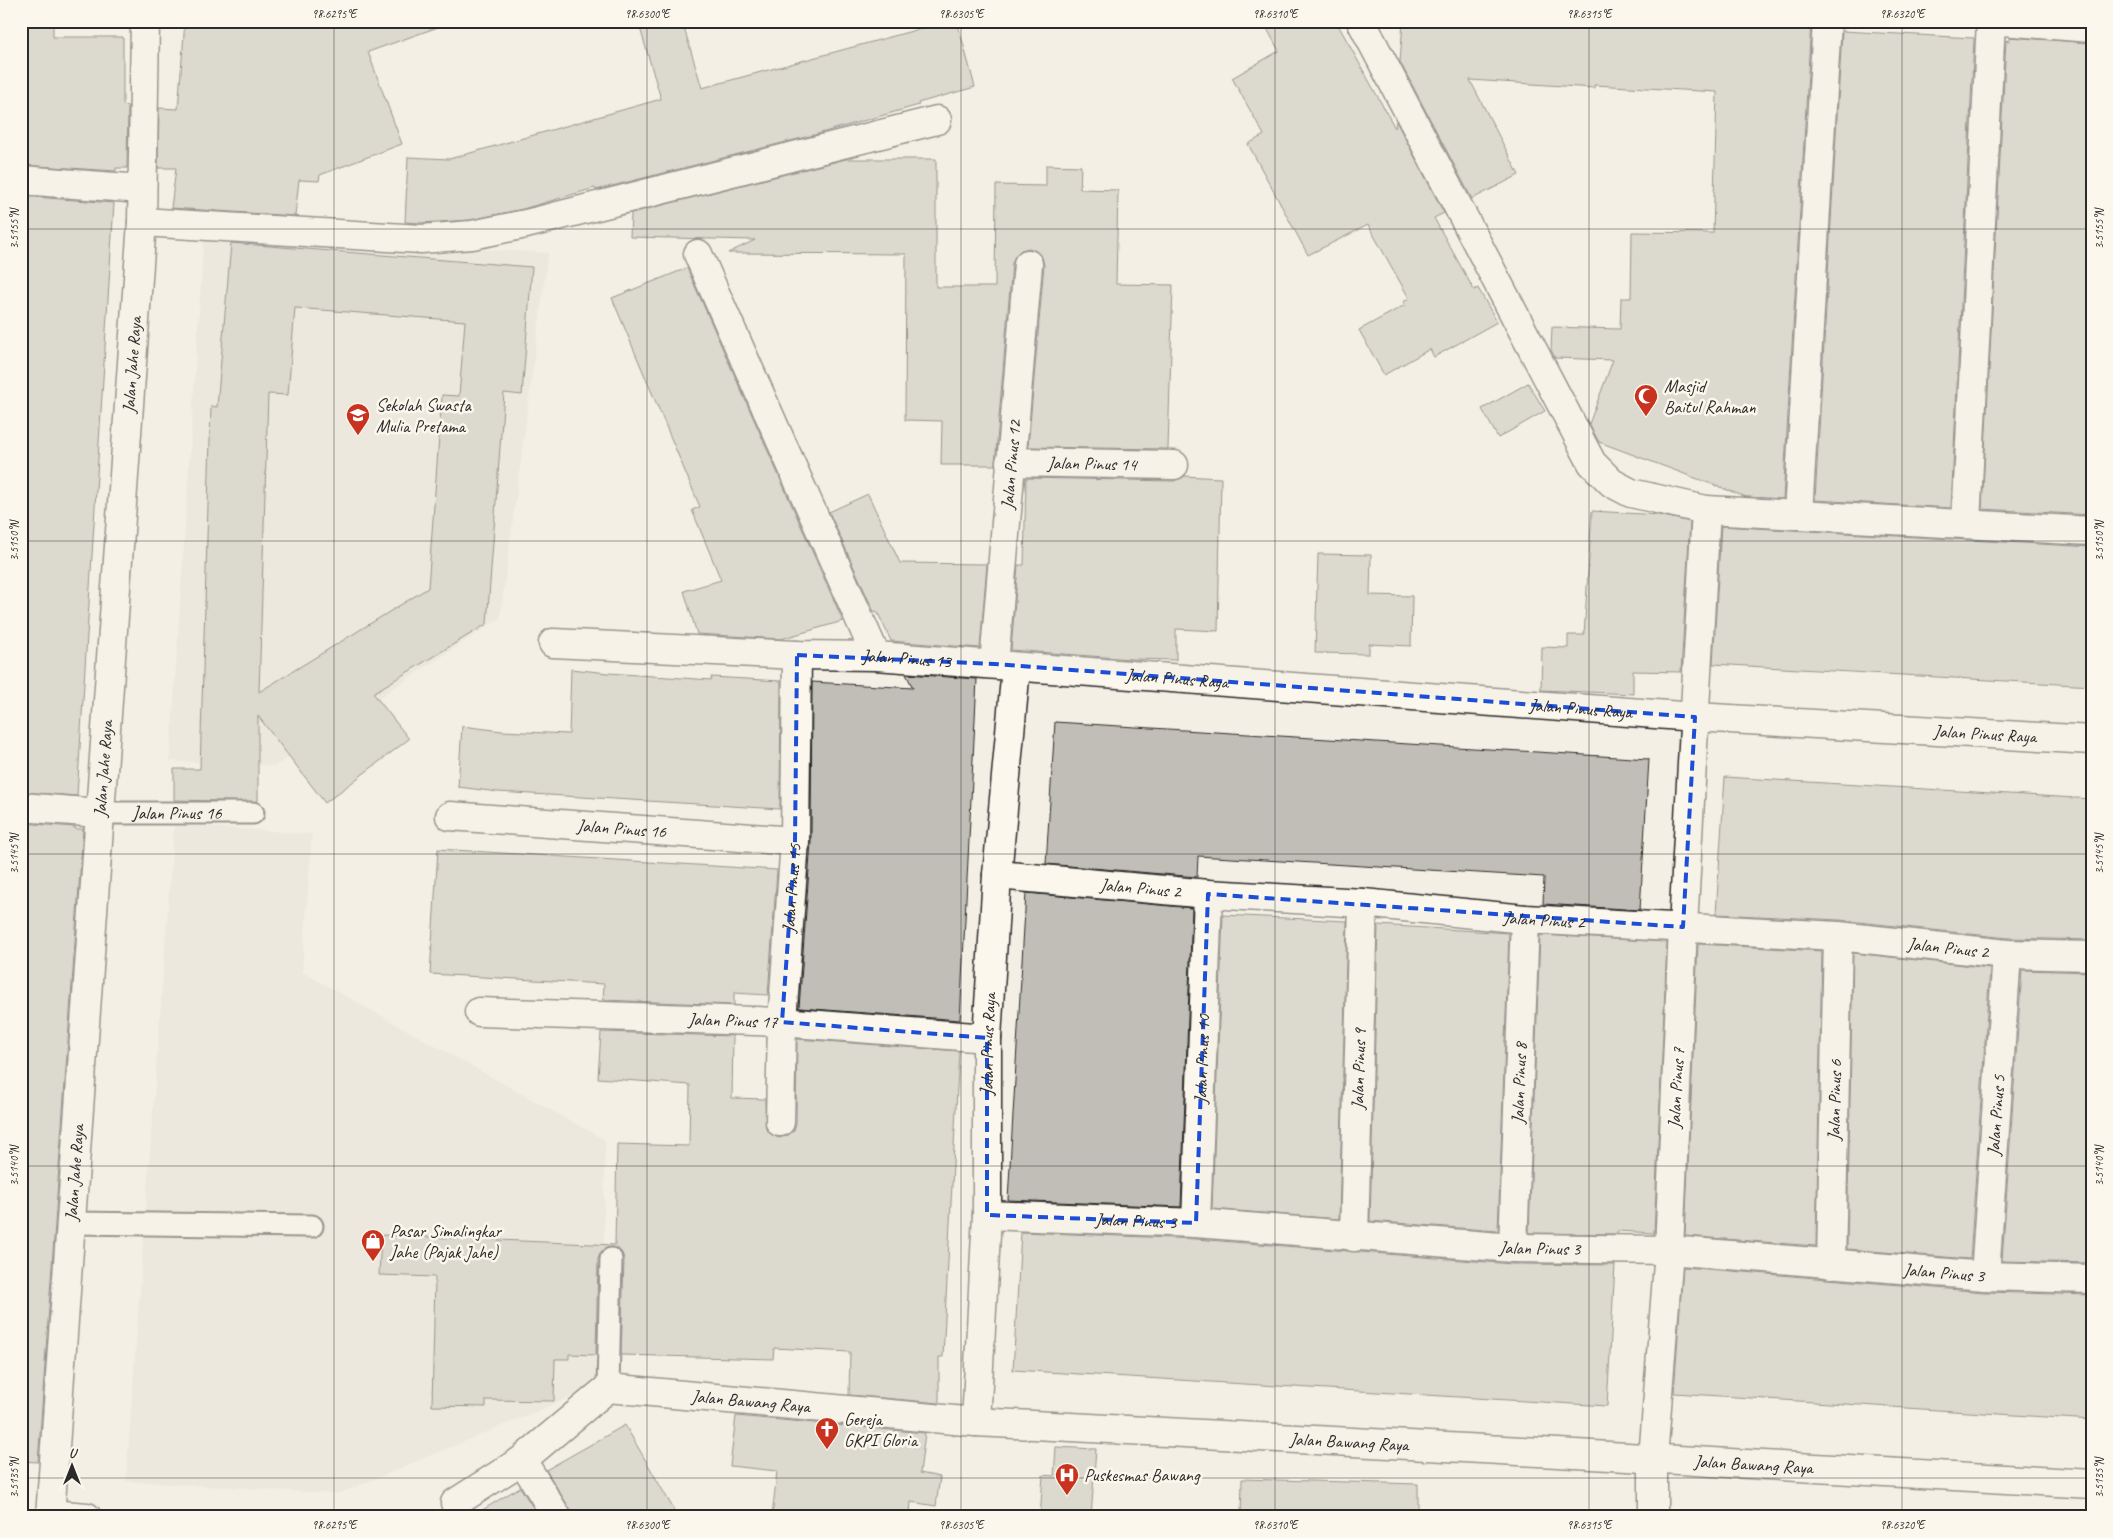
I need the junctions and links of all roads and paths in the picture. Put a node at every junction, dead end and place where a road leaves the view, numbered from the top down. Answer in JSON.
{"nodes":[{"id":1,"x":146,"y":21,"type":"edge"},
{"id":2,"x":1361,"y":21,"type":"edge"},
{"id":3,"x":1827,"y":21,"type":"edge"},
{"id":4,"x":1992,"y":21,"type":"edge"},
{"id":5,"x":2001,"y":21,"type":"edge"},
{"id":6,"x":2092,"y":28,"type":"edge"},
{"id":7,"x":937,"y":120,"type":"dead end"},
{"id":8,"x":21,"y":180,"type":"edge"},
{"id":9,"x":142,"y":188,"type":"junction"},
{"id":10,"x":142,"y":222,"type":"junction"},
{"id":11,"x":698,"y":254,"type":"dead end"},
{"id":12,"x":1028,"y":264,"type":"dead end"},
{"id":13,"x":1010,"y":462,"type":"junction"},
{"id":14,"x":1174,"y":465,"type":"dead end"},
{"id":15,"x":1706,"y":510,"type":"junction"},
{"id":16,"x":1798,"y":514,"type":"junction"},
{"id":17,"x":1966,"y":524,"type":"junction"},
{"id":18,"x":2092,"y":531,"type":"edge"},
{"id":19,"x":553,"y":643,"type":"dead end"},
{"id":20,"x":797,"y":655,"type":"junction"},
{"id":21,"x":876,"y":656,"type":"junction"},
{"id":22,"x":1005,"y":666,"type":"junction"},
{"id":23,"x":1695,"y":717,"type":"junction"},
{"id":24,"x":2092,"y":740,"type":"edge"},
{"id":25,"x":21,"y":807,"type":"edge"},
{"id":26,"x":99,"y":813,"type":"junction"},
{"id":27,"x":253,"y":813,"type":"dead end"},
{"id":28,"x":450,"y":816,"type":"dead end"},
{"id":29,"x":795,"y":841,"type":"junction"},
{"id":30,"x":998,"y":876,"type":"junction"},
{"id":31,"x":1208,"y":894,"type":"junction"},
{"id":32,"x":1363,"y":903,"type":"junction"},
{"id":33,"x":1525,"y":919,"type":"junction"},
{"id":34,"x":1683,"y":927,"type":"junction"},
{"id":35,"x":1838,"y":936,"type":"junction"},
{"id":36,"x":2007,"y":954,"type":"junction"},
{"id":37,"x":2092,"y":956,"type":"edge"},
{"id":38,"x":479,"y":1012,"type":"dead end"},
{"id":39,"x":782,"y":1022,"type":"junction"},
{"id":40,"x":987,"y":1038,"type":"junction"},
{"id":41,"x":780,"y":1122,"type":"dead end"},
{"id":42,"x":987,"y":1215,"type":"junction"},
{"id":43,"x":72,"y":1223,"type":"junction"},
{"id":44,"x":1196,"y":1223,"type":"junction"},
{"id":45,"x":312,"y":1226,"type":"dead end"},
{"id":46,"x":1354,"y":1237,"type":"junction"},
{"id":47,"x":1513,"y":1248,"type":"junction"},
{"id":48,"x":1669,"y":1250,"type":"junction"},
{"id":49,"x":611,"y":1259,"type":"dead end"},
{"id":50,"x":1831,"y":1264,"type":"junction"},
{"id":51,"x":1985,"y":1276,"type":"junction"},
{"id":52,"x":2092,"y":1279,"type":"edge"},
{"id":53,"x":608,"y":1388,"type":"junction"},
{"id":54,"x":976,"y":1422,"type":"junction"},
{"id":55,"x":1653,"y":1459,"type":"junction"},
{"id":56,"x":522,"y":1460,"type":"junction"},
{"id":57,"x":2092,"y":1484,"type":"edge"},
{"id":58,"x":455,"y":1503,"type":"dead end"},
{"id":59,"x":50,"y":1515,"type":"edge"},
{"id":60,"x":87,"y":1517,"type":"edge"},
{"id":61,"x":557,"y":1517,"type":"edge"},
{"id":62,"x":1653,"y":1517,"type":"edge"}],
"edges":[{"from":1,"to":9,"type":"street","name":"Jalan Jahe Raya"},
{"from":2,"to":15,"type":"street"},
{"from":3,"to":16,"type":"street"},
{"from":4,"to":17,"type":"street"},
{"from":5,"to":6,"type":"street"},
{"from":7,"to":10,"type":"street"},
{"from":8,"to":9,"type":"street"},
{"from":9,"to":10,"type":"street","name":"Jalan Jahe Raya"},
{"from":10,"to":26,"type":"street","name":"Jalan Jahe Raya"},
{"from":11,"to":21,"type":"street"},
{"from":12,"to":13,"type":"street","name":"Jalan Pinus 12"},
{"from":13,"to":14,"type":"street","name":"Jalan Pinus 14"},
{"from":13,"to":22,"type":"street","name":"Jalan Pinus 12"},
{"from":15,"to":16,"type":"street"},
{"from":15,"to":23,"type":"street","name":"Jalan Pinus 7"},
{"from":16,"to":17,"type":"street"},
{"from":17,"to":18,"type":"street"},
{"from":19,"to":20,"type":"street","name":"Jalan Pinus 13"},
{"from":20,"to":21,"type":"street","name":"Jalan Pinus 13"},
{"from":20,"to":29,"type":"street","name":"Jalan Pinus 15"},
{"from":21,"to":22,"type":"street","name":"Jalan Pinus 13"},
{"from":22,"to":23,"type":"street","name":"Jalan Pinus Raya"},
{"from":22,"to":30,"type":"street","name":"Jalan Pinus Raya"},
{"from":23,"to":24,"type":"street","name":"Jalan Pinus Raya"},
{"from":23,"to":34,"type":"street","name":"Jalan Pinus 7"},
{"from":25,"to":26,"type":"street"},
{"from":26,"to":27,"type":"lane","name":"Jalan Pinus 16"},
{"from":26,"to":43,"type":"street","name":"Jalan Jahe Raya"},
{"from":28,"to":29,"type":"street","name":"Jalan Pinus 16"},
{"from":29,"to":39,"type":"street","name":"Jalan Pinus 15"},
{"from":30,"to":31,"type":"street","name":"Jalan Pinus 2"},
{"from":30,"to":40,"type":"street","name":"Jalan Pinus Raya"},
{"from":31,"to":32,"type":"street","name":"Jalan Pinus 2"},
{"from":31,"to":44,"type":"street","name":"Jalan Pinus 10"},
{"from":32,"to":33,"type":"street","name":"Jalan Pinus 2"},
{"from":32,"to":46,"type":"street","name":"Jalan Pinus 9"},
{"from":33,"to":34,"type":"street","name":"Jalan Pinus 2"},
{"from":33,"to":47,"type":"street","name":"Jalan Pinus 8"},
{"from":34,"to":35,"type":"street","name":"Jalan Pinus 2"},
{"from":34,"to":48,"type":"street","name":"Jalan Pinus 7"},
{"from":35,"to":36,"type":"street","name":"Jalan Pinus 2"},
{"from":35,"to":50,"type":"street","name":"Jalan Pinus 6"},
{"from":36,"to":37,"type":"street","name":"Jalan Pinus 2"},
{"from":36,"to":51,"type":"street","name":"Jalan Pinus 5"},
{"from":38,"to":39,"type":"street","name":"Jalan Pinus 17"},
{"from":39,"to":40,"type":"street","name":"Jalan Pinus 17"},
{"from":39,"to":41,"type":"street","name":"Jalan Pinus 15"},
{"from":40,"to":42,"type":"street","name":"Jalan Pinus Raya"},
{"from":42,"to":44,"type":"street","name":"Jalan Pinus 3"},
{"from":42,"to":54,"type":"street","name":"Jalan Pinus Raya"},
{"from":43,"to":45,"type":"lane"},
{"from":43,"to":59,"type":"street","name":"Jalan Jahe Raya"},
{"from":44,"to":46,"type":"street","name":"Jalan Pinus 3"},
{"from":46,"to":47,"type":"street","name":"Jalan Pinus 3"},
{"from":47,"to":48,"type":"street","name":"Jalan Pinus 3"},
{"from":48,"to":50,"type":"street","name":"Jalan Pinus 3"},
{"from":48,"to":55,"type":"street","name":"Jalan Pinus 7"},
{"from":49,"to":53,"type":"lane"},
{"from":50,"to":51,"type":"street","name":"Jalan Pinus 3"},
{"from":51,"to":52,"type":"street","name":"Jalan Pinus 3"},
{"from":53,"to":54,"type":"street","name":"Jalan Bawang Raya"},
{"from":53,"to":56,"type":"street"},
{"from":54,"to":55,"type":"street","name":"Jalan Bawang Raya"},
{"from":55,"to":57,"type":"street","name":"Jalan Bawang Raya"},
{"from":55,"to":62,"type":"street","name":"Jalan Pinus 7"},
{"from":56,"to":58,"type":"street"},
{"from":56,"to":61,"type":"street"},
{"from":59,"to":60,"type":"street"}]}
